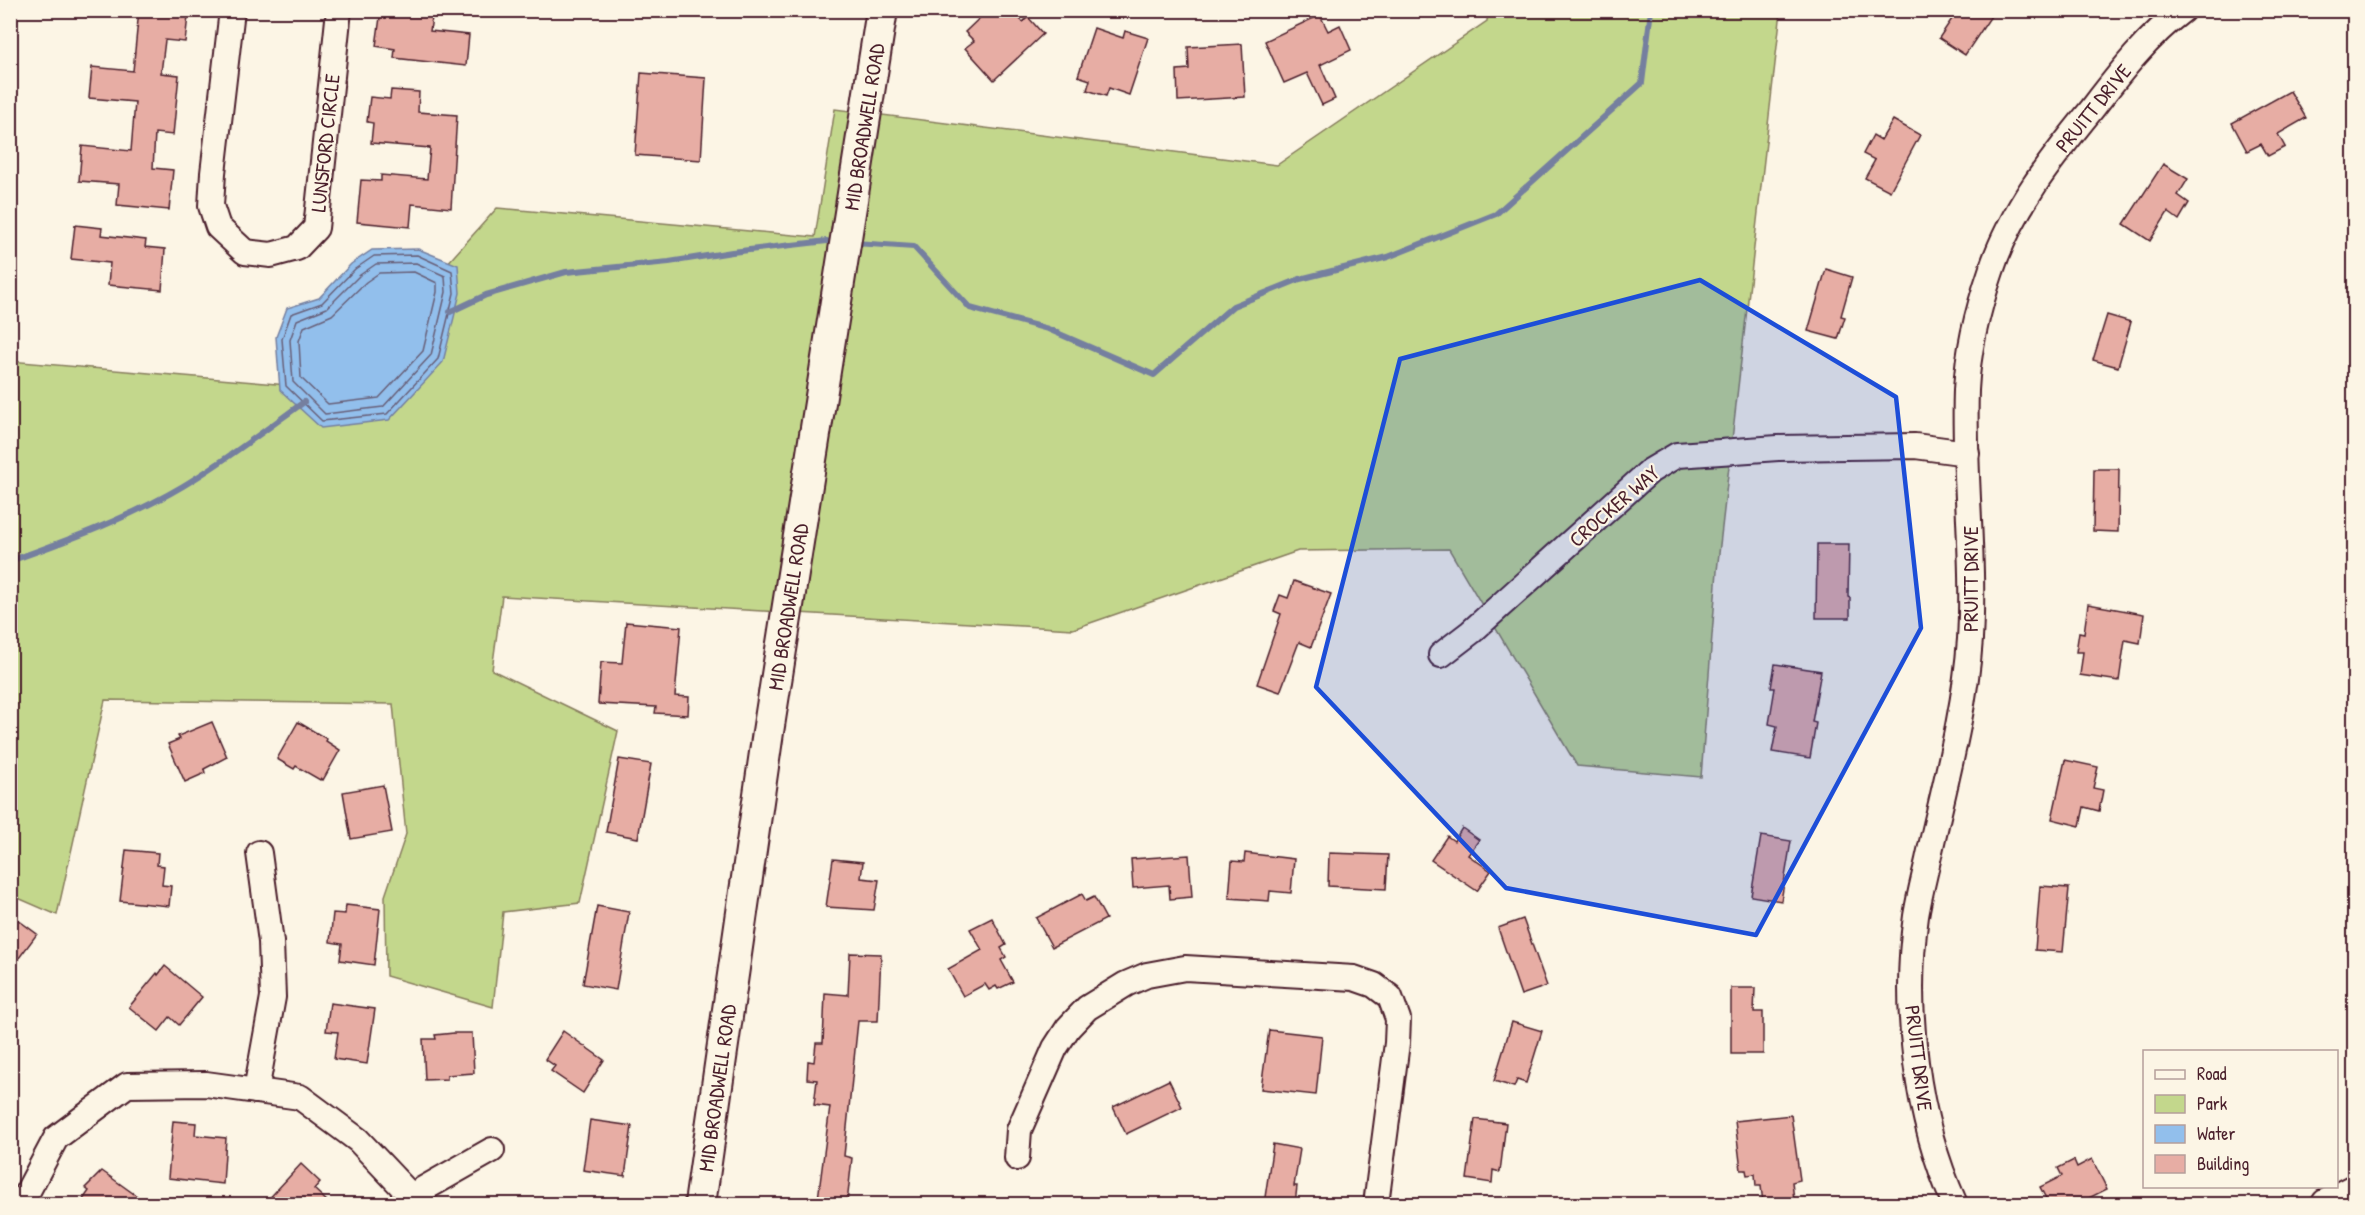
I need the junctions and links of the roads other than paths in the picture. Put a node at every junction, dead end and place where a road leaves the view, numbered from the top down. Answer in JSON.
{"nodes":[{"id":1,"x":232,"y":10,"type":"edge"},
{"id":2,"x":339,"y":10,"type":"edge"},
{"id":3,"x":882,"y":10,"type":"edge"},
{"id":4,"x":2183,"y":10,"type":"edge"},
{"id":5,"x":1966,"y":453,"type":"junction"},
{"id":6,"x":1441,"y":655,"type":"dead end"},
{"id":7,"x":259,"y":853,"type":"dead end"},
{"id":8,"x":256,"y":1090,"type":"junction"},
{"id":9,"x":492,"y":1150,"type":"dead end"},
{"id":10,"x":1017,"y":1158,"type":"dead end"},
{"id":11,"x":2355,"y":1190,"type":"edge"},
{"id":12,"x":413,"y":1200,"type":"edge"},
{"id":13,"x":21,"y":1204,"type":"edge"},
{"id":14,"x":700,"y":1204,"type":"edge"},
{"id":15,"x":1376,"y":1204,"type":"edge"},
{"id":16,"x":1955,"y":1204,"type":"edge"},
{"id":17,"x":2327,"y":1204,"type":"edge"}],
"edges":[{"from":1,"to":2,"type":"street","name":"LUNSFORD CIRCLE"},
{"from":3,"to":14,"type":"street","name":"MID BROADWELL ROAD"},
{"from":4,"to":5,"type":"street","name":"PRUITT DRIVE"},
{"from":5,"to":6,"type":"street","name":"CROCKER WAY"},
{"from":5,"to":16,"type":"street","name":"PRUITT DRIVE"},
{"from":7,"to":8,"type":"street"},
{"from":8,"to":12,"type":"street"},
{"from":8,"to":13,"type":"street"},
{"from":9,"to":12,"type":"street"},
{"from":10,"to":15,"type":"street"},
{"from":11,"to":17,"type":"street"}]}
